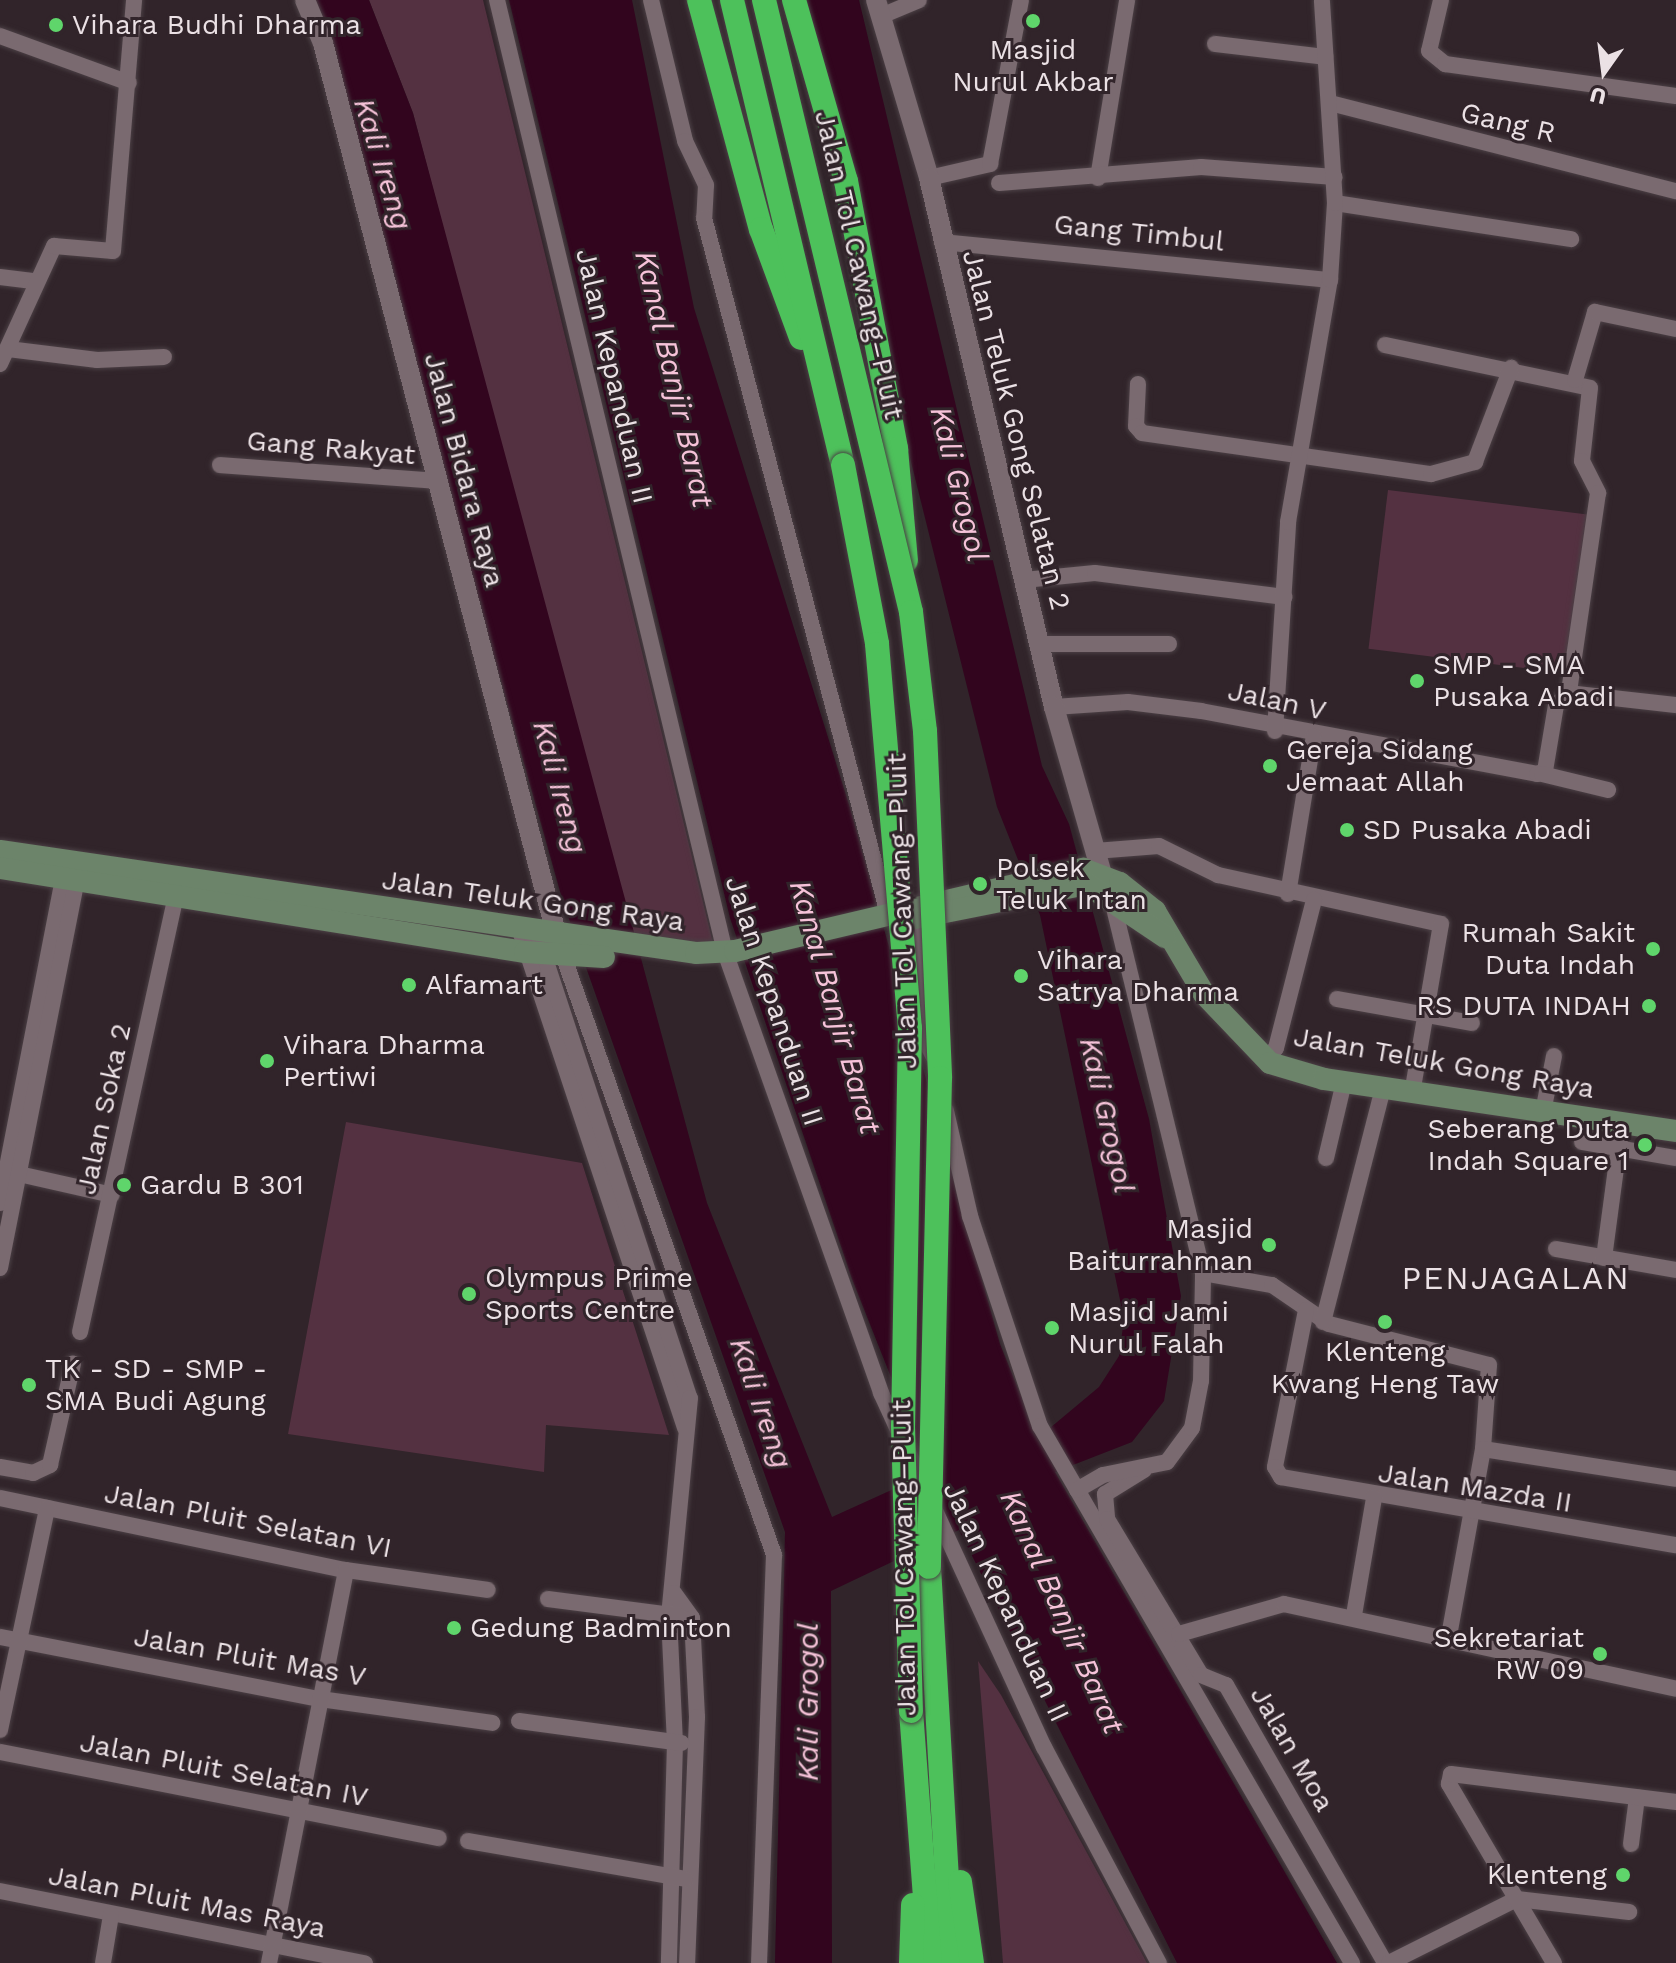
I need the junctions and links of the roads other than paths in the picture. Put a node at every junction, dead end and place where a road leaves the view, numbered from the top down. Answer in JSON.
{"nodes":[{"id":1,"x":134,"y":0,"type":"edge"},
{"id":2,"x":305,"y":0,"type":"edge"},
{"id":3,"x":497,"y":0,"type":"edge"},
{"id":4,"x":651,"y":0,"type":"edge"},
{"id":5,"x":699,"y":0,"type":"edge"},
{"id":6,"x":732,"y":0,"type":"edge"},
{"id":7,"x":764,"y":0,"type":"edge"},
{"id":8,"x":794,"y":0,"type":"edge"},
{"id":9,"x":919,"y":0,"type":"edge"},
{"id":10,"x":1021,"y":0,"type":"edge"},
{"id":11,"x":1127,"y":0,"type":"edge"},
{"id":12,"x":1322,"y":0,"type":"edge"},
{"id":13,"x":1441,"y":0,"type":"edge"},
{"id":14,"x":878,"y":8,"type":"edge"},
{"id":15,"x":0,"y":36,"type":"edge"},
{"id":16,"x":1215,"y":44,"type":"dead end"},
{"id":17,"x":1325,"y":57,"type":"junction"},
{"id":18,"x":129,"y":83,"type":"junction"},
{"id":19,"x":1676,"y":96,"type":"edge"},
{"id":20,"x":1330,"y":103,"type":"junction"},
{"id":21,"x":1335,"y":177,"type":"junction"},
{"id":22,"x":929,"y":178,"type":"junction"},
{"id":23,"x":1098,"y":178,"type":"junction"},
{"id":24,"x":999,"y":183,"type":"dead end"},
{"id":25,"x":1676,"y":191,"type":"edge"},
{"id":26,"x":1335,"y":203,"type":"junction"},
{"id":27,"x":1571,"y":239,"type":"dead end"},
{"id":28,"x":942,"y":242,"type":"junction"},
{"id":29,"x":0,"y":277,"type":"edge"},
{"id":30,"x":1330,"y":280,"type":"junction"},
{"id":31,"x":33,"y":281,"type":"junction"},
{"id":32,"x":1676,"y":329,"type":"edge"},
{"id":33,"x":1385,"y":345,"type":"dead end"},
{"id":34,"x":4,"y":356,"type":"edge"},
{"id":35,"x":164,"y":357,"type":"dead end"},
{"id":36,"x":1511,"y":368,"type":"junction"},
{"id":37,"x":1575,"y":380,"type":"junction"},
{"id":38,"x":1138,"y":384,"type":"dead end"},
{"id":39,"x":831,"y":419,"type":"junction"},
{"id":40,"x":1302,"y":451,"type":"junction"},
{"id":41,"x":220,"y":465,"type":"dead end"},
{"id":42,"x":437,"y":481,"type":"junction"},
{"id":43,"x":1024,"y":580,"type":"junction"},
{"id":44,"x":1284,"y":597,"type":"junction"},
{"id":45,"x":911,"y":612,"type":"junction"},
{"id":46,"x":1039,"y":644,"type":"junction"},
{"id":47,"x":1169,"y":644,"type":"dead end"},
{"id":48,"x":1569,"y":693,"type":"junction"},
{"id":49,"x":1676,"y":705,"type":"edge"},
{"id":50,"x":1054,"y":707,"type":"junction"},
{"id":51,"x":1275,"y":731,"type":"junction"},
{"id":52,"x":1314,"y":736,"type":"junction"},
{"id":53,"x":1542,"y":774,"type":"junction"},
{"id":54,"x":1608,"y":790,"type":"dead end"},
{"id":55,"x":0,"y":851,"type":"edge"},
{"id":56,"x":0,"y":868,"type":"edge"},
{"id":57,"x":1091,"y":869,"type":"junction"},
{"id":58,"x":70,"y":879,"type":"junction"},
{"id":59,"x":177,"y":888,"type":"junction"},
{"id":60,"x":1288,"y":894,"type":"junction"},
{"id":61,"x":1113,"y":898,"type":"junction"},
{"id":62,"x":1314,"y":900,"type":"junction"},
{"id":63,"x":919,"y":910,"type":"junction"},
{"id":64,"x":883,"y":917,"type":"junction"},
{"id":65,"x":1166,"y":937,"type":"junction"},
{"id":66,"x":551,"y":945,"type":"junction"},
{"id":67,"x":733,"y":958,"type":"junction"},
{"id":68,"x":1337,"y":999,"type":"dead end"},
{"id":69,"x":1425,"y":1015,"type":"junction"},
{"id":70,"x":1472,"y":1023,"type":"dead end"},
{"id":71,"x":1554,"y":1056,"type":"dead end"},
{"id":72,"x":1265,"y":1060,"type":"junction"},
{"id":73,"x":1344,"y":1082,"type":"junction"},
{"id":74,"x":1383,"y":1088,"type":"junction"},
{"id":75,"x":1412,"y":1093,"type":"junction"},
{"id":76,"x":1543,"y":1112,"type":"junction"},
{"id":77,"x":1622,"y":1123,"type":"junction"},
{"id":78,"x":1676,"y":1131,"type":"edge"},
{"id":79,"x":1582,"y":1142,"type":"dead end"},
{"id":80,"x":1619,"y":1149,"type":"junction"},
{"id":81,"x":1326,"y":1158,"type":"dead end"},
{"id":82,"x":1676,"y":1158,"type":"edge"},
{"id":83,"x":8,"y":1172,"type":"edge"},
{"id":84,"x":112,"y":1195,"type":"junction"},
{"id":85,"x":0,"y":1203,"type":"edge"},
{"id":86,"x":617,"y":1206,"type":"junction"},
{"id":87,"x":1556,"y":1249,"type":"dead end"},
{"id":88,"x":1604,"y":1258,"type":"junction"},
{"id":89,"x":646,"y":1266,"type":"junction"},
{"id":90,"x":0,"y":1268,"type":"edge"},
{"id":91,"x":629,"y":1270,"type":"junction"},
{"id":92,"x":1676,"y":1270,"type":"edge"},
{"id":93,"x":1203,"y":1273,"type":"junction"},
{"id":94,"x":1306,"y":1310,"type":"junction"},
{"id":95,"x":1323,"y":1322,"type":"junction"},
{"id":96,"x":80,"y":1332,"type":"dead end"},
{"id":97,"x":73,"y":1364,"type":"dead end"},
{"id":98,"x":688,"y":1391,"type":"junction"},
{"id":99,"x":671,"y":1398,"type":"junction"},
{"id":100,"x":685,"y":1428,"type":"junction"},
{"id":101,"x":1483,"y":1449,"type":"junction"},
{"id":102,"x":1148,"y":1466,"type":"junction"},
{"id":103,"x":0,"y":1467,"type":"edge"},
{"id":104,"x":1676,"y":1479,"type":"edge"},
{"id":105,"x":1074,"y":1485,"type":"junction"},
{"id":106,"x":0,"y":1498,"type":"edge"},
{"id":107,"x":1374,"y":1498,"type":"junction"},
{"id":108,"x":47,"y":1508,"type":"junction"},
{"id":109,"x":1472,"y":1515,"type":"junction"},
{"id":110,"x":1676,"y":1545,"type":"edge"},
{"id":111,"x":346,"y":1570,"type":"junction"},
{"id":112,"x":488,"y":1590,"type":"dead end"},
{"id":113,"x":674,"y":1593,"type":"junction"},
{"id":114,"x":548,"y":1599,"type":"dead end"},
{"id":115,"x":1354,"y":1615,"type":"junction"},
{"id":116,"x":669,"y":1616,"type":"junction"},
{"id":117,"x":692,"y":1618,"type":"junction"},
{"id":118,"x":1179,"y":1634,"type":"junction"},
{"id":119,"x":1449,"y":1636,"type":"junction"},
{"id":120,"x":0,"y":1637,"type":"edge"},
{"id":121,"x":19,"y":1640,"type":"junction"},
{"id":122,"x":1676,"y":1689,"type":"edge"},
{"id":123,"x":320,"y":1699,"type":"junction"},
{"id":124,"x":911,"y":1712,"type":"junction"},
{"id":125,"x":519,"y":1721,"type":"dead end"},
{"id":126,"x":492,"y":1723,"type":"dead end"},
{"id":127,"x":0,"y":1730,"type":"edge"},
{"id":128,"x":675,"y":1743,"type":"junction"},
{"id":129,"x":696,"y":1743,"type":"junction"},
{"id":130,"x":0,"y":1752,"type":"edge"},
{"id":131,"x":1637,"y":1797,"type":"junction"},
{"id":132,"x":1676,"y":1802,"type":"edge"},
{"id":133,"x":299,"y":1811,"type":"junction"},
{"id":134,"x":945,"y":1837,"type":"junction"},
{"id":135,"x":439,"y":1838,"type":"dead end"},
{"id":136,"x":468,"y":1841,"type":"dead end"},
{"id":137,"x":1631,"y":1844,"type":"dead end"},
{"id":138,"x":682,"y":1879,"type":"junction"},
{"id":139,"x":0,"y":1891,"type":"edge"},
{"id":140,"x":1517,"y":1899,"type":"junction"},
{"id":141,"x":1629,"y":1912,"type":"dead end"},
{"id":142,"x":111,"y":1915,"type":"junction"},
{"id":143,"x":273,"y":1943,"type":"junction"},
{"id":144,"x":103,"y":1963,"type":"edge"},
{"id":145,"x":269,"y":1963,"type":"edge"},
{"id":146,"x":365,"y":1963,"type":"edge"},
{"id":147,"x":669,"y":1963,"type":"edge"},
{"id":148,"x":687,"y":1963,"type":"edge"},
{"id":149,"x":759,"y":1963,"type":"edge"},
{"id":150,"x":911,"y":1963,"type":"edge"},
{"id":151,"x":930,"y":1963,"type":"edge"},
{"id":152,"x":952,"y":1963,"type":"edge"},
{"id":153,"x":972,"y":1963,"type":"edge"},
{"id":154,"x":1159,"y":1963,"type":"edge"},
{"id":155,"x":1352,"y":1963,"type":"edge"},
{"id":156,"x":1387,"y":1963,"type":"edge"},
{"id":157,"x":1554,"y":1963,"type":"edge"}],
"edges":[{"from":1,"to":18,"type":"street"},
{"from":2,"to":42,"type":"street","name":"Jalan Bidara Raya"},
{"from":3,"to":67,"type":"street","name":"Jalan Kepanduan II"},
{"from":4,"to":64,"type":"street"},
{"from":5,"to":39,"type":"highway"},
{"from":6,"to":39,"type":"highway","name":"Jalan Tol Cawang–Pluit"},
{"from":7,"to":45,"type":"highway","name":"Jalan Tol Cawang–Pluit","bridge":true},
{"from":8,"to":45,"type":"highway","bridge":true},
{"from":9,"to":14,"type":"street"},
{"from":10,"to":22,"type":"street"},
{"from":11,"to":23,"type":"street"},
{"from":12,"to":17,"type":"street"},
{"from":13,"to":19,"type":"street"},
{"from":14,"to":22,"type":"street","name":"Jalan Teluk Gong Selatan 2"},
{"from":15,"to":18,"type":"street"},
{"from":16,"to":17,"type":"street"},
{"from":17,"to":20,"type":"street"},
{"from":18,"to":31,"type":"street"},
{"from":20,"to":21,"type":"street"},
{"from":20,"to":25,"type":"street","name":"Gang R"},
{"from":21,"to":23,"type":"street"},
{"from":21,"to":26,"type":"street"},
{"from":22,"to":28,"type":"street","name":"Jalan Teluk Gong Selatan 2"},
{"from":23,"to":24,"type":"street"},
{"from":26,"to":27,"type":"street"},
{"from":26,"to":30,"type":"street"},
{"from":28,"to":30,"type":"street","name":"Gang Timbul"},
{"from":28,"to":43,"type":"street","name":"Jalan Teluk Gong Selatan 2"},
{"from":29,"to":31,"type":"street"},
{"from":30,"to":40,"type":"street"},
{"from":31,"to":34,"type":"street"},
{"from":32,"to":37,"type":"street"},
{"from":33,"to":36,"type":"street"},
{"from":34,"to":35,"type":"street"},
{"from":36,"to":37,"type":"street"},
{"from":36,"to":40,"type":"street"},
{"from":37,"to":48,"type":"street"},
{"from":38,"to":40,"type":"street"},
{"from":39,"to":124,"type":"highway","name":"Jalan Tol Cawang–Pluit","bridge":true},
{"from":40,"to":44,"type":"street"},
{"from":41,"to":42,"type":"street","name":"Gang Rakyat"},
{"from":42,"to":66,"type":"street","name":"Jalan Bidara Raya"},
{"from":43,"to":44,"type":"street"},
{"from":43,"to":46,"type":"street","name":"Jalan Teluk Gong Selatan 2"},
{"from":44,"to":51,"type":"street"},
{"from":45,"to":134,"type":"highway","name":"Jalan Tol Cawang–Pluit","bridge":true},
{"from":46,"to":47,"type":"street"},
{"from":46,"to":50,"type":"street","name":"Jalan Teluk Gong Selatan 2"},
{"from":48,"to":49,"type":"street"},
{"from":48,"to":53,"type":"street"},
{"from":50,"to":51,"type":"street","name":"Jalan V"},
{"from":50,"to":57,"type":"street","name":"Jalan Teluk Gong Selatan 2"},
{"from":51,"to":52,"type":"street","name":"Jalan V"},
{"from":52,"to":53,"type":"street","name":"Jalan V"},
{"from":52,"to":60,"type":"street"},
{"from":53,"to":54,"type":"street","name":"Jalan V"},
{"from":55,"to":59,"type":"main road","name":"Jalan Teluk Gong Raya"},
{"from":56,"to":58,"type":"main road","name":"Jalan Teluk Gong Raya"},
{"from":57,"to":60,"type":"street"},
{"from":57,"to":61,"type":"main road","name":"Jalan Teluk Gong Raya"},
{"from":57,"to":63,"type":"main road","name":"Jalan Teluk Gong Raya"},
{"from":57,"to":65,"type":"main road","name":"Jalan Teluk Gong Raya"},
{"from":58,"to":59,"type":"main road","name":"Jalan Teluk Gong Raya"},
{"from":58,"to":83,"type":"street"},
{"from":59,"to":66,"type":"main road","name":"Jalan Teluk Gong Raya"},
{"from":59,"to":84,"type":"street","name":"Jalan Soka 2"},
{"from":60,"to":62,"type":"street"},
{"from":61,"to":65,"type":"main road","name":"Jalan Teluk Gong Raya"},
{"from":61,"to":93,"type":"street"},
{"from":62,"to":69,"type":"street"},
{"from":62,"to":72,"type":"street"},
{"from":63,"to":64,"type":"main road","name":"Jalan Teluk Gong Raya"},
{"from":63,"to":105,"type":"street"},
{"from":64,"to":67,"type":"main road","name":"Jalan Teluk Gong Raya"},
{"from":65,"to":72,"type":"main road","name":"Jalan Teluk Gong Raya"},
{"from":66,"to":67,"type":"main road","name":"Jalan Teluk Gong Raya"},
{"from":66,"to":86,"type":"street"},
{"from":66,"to":149,"type":"street"},
{"from":67,"to":154,"type":"street","name":"Jalan Kepanduan II","bridge":true},
{"from":68,"to":69,"type":"street"},
{"from":69,"to":70,"type":"street"},
{"from":69,"to":75,"type":"street"},
{"from":71,"to":76,"type":"street"},
{"from":72,"to":73,"type":"main road","name":"Jalan Teluk Gong Raya"},
{"from":73,"to":74,"type":"main road","name":"Jalan Teluk Gong Raya"},
{"from":73,"to":81,"type":"street"},
{"from":74,"to":75,"type":"main road","name":"Jalan Teluk Gong Raya"},
{"from":74,"to":95,"type":"street"},
{"from":75,"to":76,"type":"main road","name":"Jalan Teluk Gong Raya"},
{"from":76,"to":77,"type":"main road","name":"Jalan Teluk Gong Raya"},
{"from":77,"to":78,"type":"main road","name":"Jalan Teluk Gong Raya"},
{"from":77,"to":80,"type":"street"},
{"from":79,"to":80,"type":"street"},
{"from":80,"to":82,"type":"street"},
{"from":80,"to":88,"type":"street"},
{"from":83,"to":84,"type":"street"},
{"from":83,"to":85,"type":"street"},
{"from":83,"to":90,"type":"street"},
{"from":84,"to":96,"type":"street","name":"Jalan Soka 2"},
{"from":86,"to":89,"type":"street"},
{"from":86,"to":91,"type":"street"},
{"from":87,"to":88,"type":"street"},
{"from":88,"to":92,"type":"street"},
{"from":89,"to":91,"type":"street"},
{"from":89,"to":98,"type":"street"},
{"from":91,"to":99,"type":"street"},
{"from":93,"to":94,"type":"street"},
{"from":93,"to":102,"type":"street"},
{"from":94,"to":95,"type":"street"},
{"from":94,"to":107,"type":"street","name":"Jalan Mazda II"},
{"from":95,"to":101,"type":"street"},
{"from":97,"to":103,"type":"street"},
{"from":98,"to":99,"type":"street"},
{"from":98,"to":100,"type":"street"},
{"from":99,"to":100,"type":"street"},
{"from":100,"to":113,"type":"street"},
{"from":101,"to":104,"type":"street"},
{"from":101,"to":109,"type":"street"},
{"from":102,"to":105,"type":"street"},
{"from":102,"to":118,"type":"street","name":"Jalan Moa"},
{"from":105,"to":155,"type":"street"},
{"from":106,"to":108,"type":"street","name":"Jalan Pluit Selatan VI"},
{"from":107,"to":109,"type":"street","name":"Jalan Mazda II"},
{"from":107,"to":115,"type":"street"},
{"from":108,"to":111,"type":"street","name":"Jalan Pluit Selatan VI"},
{"from":108,"to":121,"type":"street"},
{"from":109,"to":110,"type":"street","name":"Jalan Mazda II"},
{"from":109,"to":119,"type":"street"},
{"from":111,"to":112,"type":"street","name":"Jalan Pluit Selatan VI"},
{"from":111,"to":123,"type":"street"},
{"from":113,"to":116,"type":"street"},
{"from":113,"to":117,"type":"street"},
{"from":114,"to":116,"type":"street"},
{"from":115,"to":118,"type":"street"},
{"from":115,"to":119,"type":"street"},
{"from":116,"to":117,"type":"street"},
{"from":116,"to":128,"type":"street"},
{"from":117,"to":129,"type":"street"},
{"from":118,"to":156,"type":"street","name":"Jalan Moa"},
{"from":119,"to":122,"type":"street"},
{"from":120,"to":121,"type":"street","name":"Jalan Pluit Mas V"},
{"from":121,"to":123,"type":"street","name":"Jalan Pluit Mas V"},
{"from":121,"to":127,"type":"street"},
{"from":123,"to":126,"type":"street","name":"Jalan Pluit Mas V"},
{"from":123,"to":133,"type":"street"},
{"from":124,"to":150,"type":"highway"},
{"from":124,"to":151,"type":"highway"},
{"from":125,"to":128,"type":"street"},
{"from":128,"to":129,"type":"street"},
{"from":128,"to":138,"type":"street"},
{"from":129,"to":138,"type":"street"},
{"from":130,"to":133,"type":"street","name":"Jalan Pluit Selatan IV"},
{"from":131,"to":132,"type":"street"},
{"from":131,"to":137,"type":"street"},
{"from":131,"to":140,"type":"street"},
{"from":133,"to":135,"type":"street","name":"Jalan Pluit Selatan IV"},
{"from":133,"to":143,"type":"street"},
{"from":134,"to":152,"type":"highway"},
{"from":134,"to":153,"type":"highway"},
{"from":136,"to":138,"type":"street"},
{"from":138,"to":147,"type":"street"},
{"from":138,"to":148,"type":"street"},
{"from":139,"to":142,"type":"street","name":"Jalan Pluit Mas Raya"},
{"from":140,"to":141,"type":"street"},
{"from":140,"to":156,"type":"street"},
{"from":140,"to":157,"type":"street"},
{"from":142,"to":143,"type":"street","name":"Jalan Pluit Mas Raya"},
{"from":142,"to":144,"type":"street"},
{"from":143,"to":145,"type":"street"},
{"from":143,"to":146,"type":"street","name":"Jalan Pluit Mas Raya"}]}
